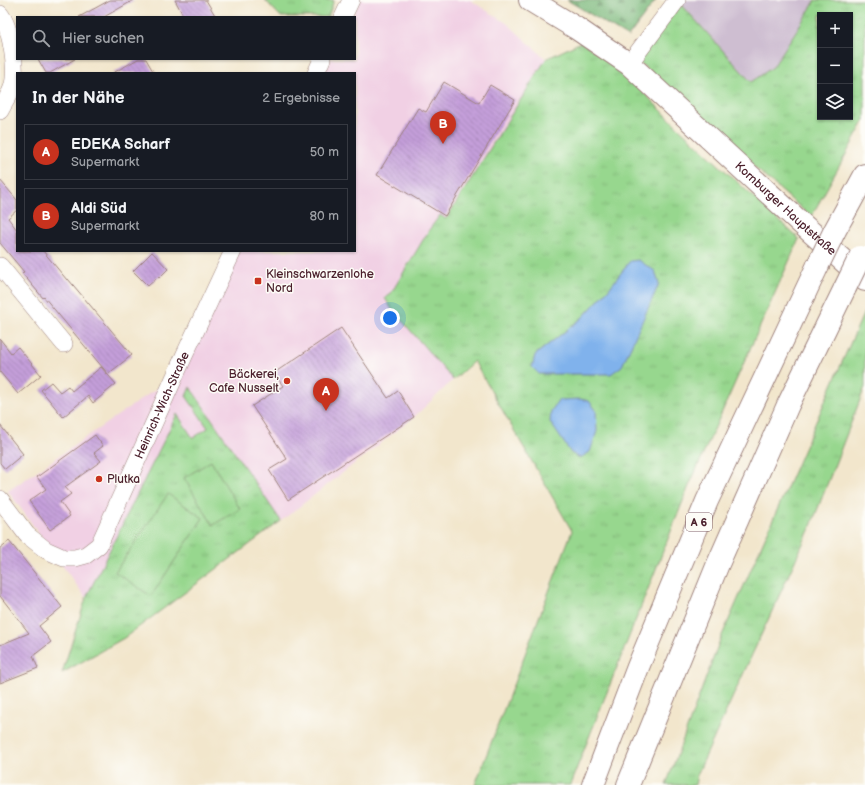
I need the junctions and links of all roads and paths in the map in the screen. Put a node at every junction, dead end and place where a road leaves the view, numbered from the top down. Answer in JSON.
{"nodes":[{"id":1,"x":351,"y":0,"type":"edge"},
{"id":2,"x":530,"y":0,"type":"edge"},
{"id":3,"x":677,"y":0,"type":"edge"},
{"id":4,"x":0,"y":14,"type":"edge"},
{"id":5,"x":343,"y":16,"type":"edge"},
{"id":6,"x":322,"y":60,"type":"edge"},
{"id":7,"x":629,"y":64,"type":"junction"},
{"id":8,"x":316,"y":72,"type":"edge"},
{"id":9,"x":15,"y":89,"type":"edge"},
{"id":10,"x":0,"y":111,"type":"edge"},
{"id":11,"x":865,"y":175,"type":"edge"},
{"id":12,"x":233,"y":252,"type":"edge"},
{"id":13,"x":863,"y":252,"type":"edge"},
{"id":14,"x":0,"y":266,"type":"edge"},
{"id":15,"x":865,"y":280,"type":"edge"},
{"id":16,"x":64,"y":344,"type":"dead end"},
{"id":17,"x":0,"y":499,"type":"edge"},
{"id":18,"x":593,"y":785,"type":"edge"},
{"id":19,"x":628,"y":785,"type":"edge"}],
"edges":[{"from":1,"to":5,"type":"street"},
{"from":2,"to":7,"type":"main road","name":"Kornburger Hauptstraße"},
{"from":3,"to":7,"type":"street"},
{"from":4,"to":9,"type":"street"},
{"from":6,"to":8,"type":"street"},
{"from":7,"to":15,"type":"main road","name":"Kornburger Hauptstraße"},
{"from":9,"to":10,"type":"street"},
{"from":11,"to":18,"type":"main road","number":"A 6","bridge":true},
{"from":12,"to":17,"type":"street","name":"Heinrich-Wich-Straße"},
{"from":13,"to":19,"type":"main road","bridge":true},
{"from":14,"to":16,"type":"street"}]}
